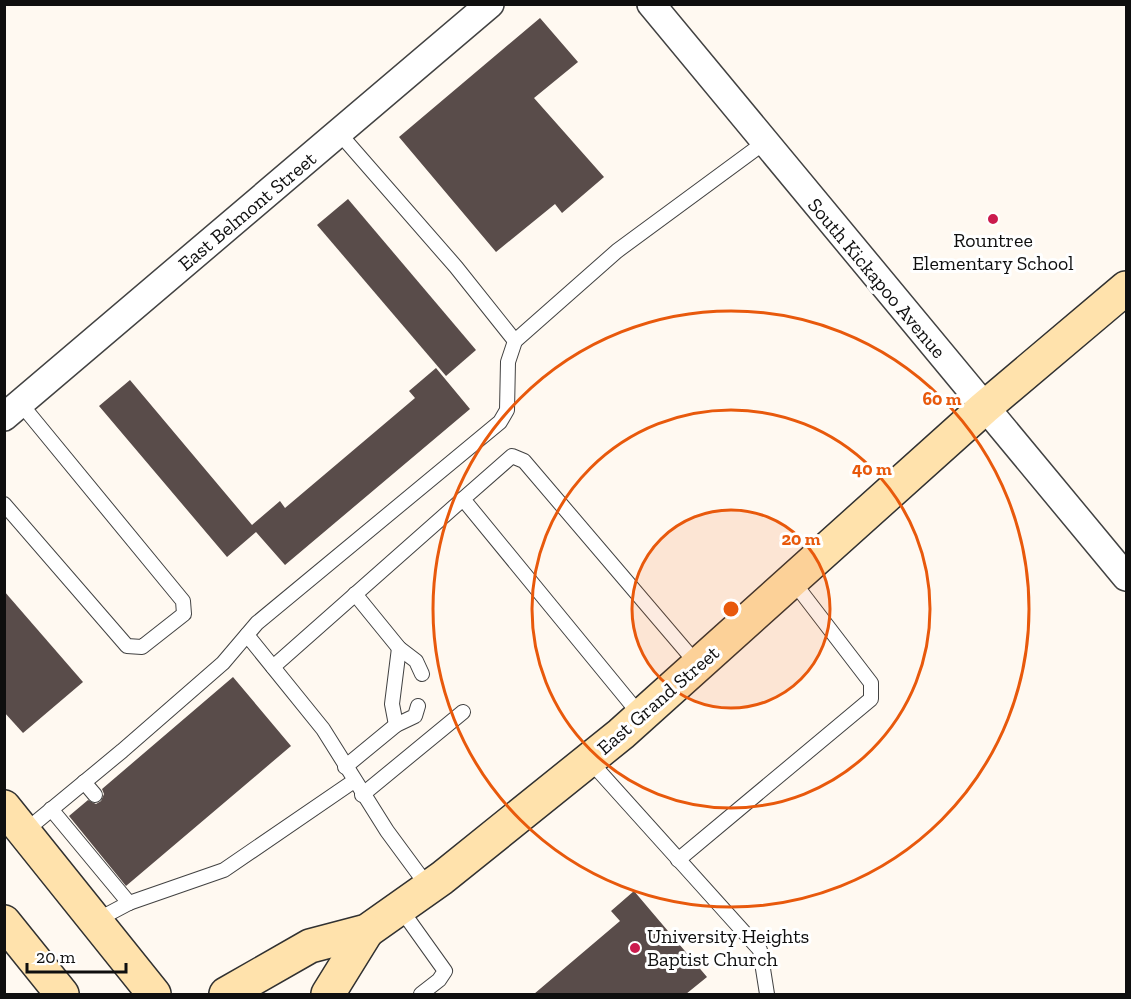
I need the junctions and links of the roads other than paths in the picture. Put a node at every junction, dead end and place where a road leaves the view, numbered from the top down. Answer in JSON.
{"nodes":[{"id":1,"x":490,"y":4,"type":"edge"},
{"id":2,"x":651,"y":4,"type":"edge"},
{"id":3,"x":339,"y":133,"type":"junction"},
{"id":4,"x":765,"y":142,"type":"junction"},
{"id":5,"x":1126,"y":288,"type":"edge"},
{"id":6,"x":515,"y":341,"type":"junction"},
{"id":7,"x":984,"y":408,"type":"junction"},
{"id":8,"x":13,"y":410,"type":"edge"},
{"id":9,"x":463,"y":499,"type":"junction"},
{"id":10,"x":4,"y":504,"type":"edge"},
{"id":11,"x":1126,"y":577,"type":"edge"},
{"id":12,"x":792,"y":580,"type":"junction"},
{"id":13,"x":356,"y":594,"type":"junction"},
{"id":14,"x":248,"y":635,"type":"junction"},
{"id":15,"x":399,"y":648,"type":"junction"},
{"id":16,"x":698,"y":666,"type":"junction"},
{"id":17,"x":273,"y":667,"type":"junction"},
{"id":18,"x":422,"y":674,"type":"dead end"},
{"id":19,"x":418,"y":706,"type":"dead end"},
{"id":20,"x":464,"y":712,"type":"dead end"},
{"id":21,"x":641,"y":716,"type":"junction"},
{"id":22,"x":396,"y":725,"type":"junction"},
{"id":23,"x":122,"y":751,"type":"junction"},
{"id":24,"x":589,"y":760,"type":"junction"},
{"id":25,"x":132,"y":763,"type":"dead end"},
{"id":26,"x":345,"y":766,"type":"junction"},
{"id":27,"x":84,"y":782,"type":"junction"},
{"id":28,"x":354,"y":782,"type":"junction"},
{"id":29,"x":95,"y":795,"type":"dead end"},
{"id":30,"x":362,"y":795,"type":"junction"},
{"id":31,"x":51,"y":809,"type":"junction"},
{"id":32,"x":14,"y":820,"type":"edge"},
{"id":33,"x":678,"y":860,"type":"junction"},
{"id":34,"x":429,"y":888,"type":"junction"},
{"id":35,"x":129,"y":903,"type":"junction"},
{"id":36,"x":400,"y":908,"type":"junction"},
{"id":37,"x":95,"y":921,"type":"junction"},
{"id":38,"x":4,"y":922,"type":"edge"},
{"id":39,"x":367,"y":931,"type":"junction"},
{"id":40,"x":62,"y":994,"type":"edge"},
{"id":41,"x":154,"y":994,"type":"edge"},
{"id":42,"x":226,"y":994,"type":"edge"},
{"id":43,"x":328,"y":994,"type":"edge"},
{"id":44,"x":421,"y":994,"type":"edge"},
{"id":45,"x":767,"y":994,"type":"edge"}],
"edges":[{"from":1,"to":3,"type":"street","name":"East Belmont Street"},
{"from":2,"to":4,"type":"street","name":"South Kickapoo Avenue"},
{"from":3,"to":6,"type":"lane"},
{"from":3,"to":8,"type":"street","name":"East Belmont Street"},
{"from":4,"to":6,"type":"lane"},
{"from":4,"to":7,"type":"street","name":"South Kickapoo Avenue"},
{"from":5,"to":7,"type":"main road","name":"East Grand Street"},
{"from":6,"to":14,"type":"lane"},
{"from":7,"to":11,"type":"street","name":"South Kickapoo Avenue"},
{"from":7,"to":12,"type":"main road","name":"East Grand Street"},
{"from":8,"to":10,"type":"lane"},
{"from":9,"to":13,"type":"lane"},
{"from":9,"to":16,"type":"lane"},
{"from":9,"to":21,"type":"lane"},
{"from":12,"to":16,"type":"main road","name":"East Grand Street"},
{"from":12,"to":33,"type":"lane"},
{"from":13,"to":15,"type":"lane"},
{"from":13,"to":17,"type":"lane"},
{"from":14,"to":17,"type":"lane"},
{"from":14,"to":23,"type":"lane"},
{"from":15,"to":18,"type":"lane"},
{"from":15,"to":22,"type":"lane"},
{"from":16,"to":21,"type":"main road","name":"East Grand Street"},
{"from":17,"to":26,"type":"lane"},
{"from":19,"to":22,"type":"lane"},
{"from":20,"to":30,"type":"lane"},
{"from":21,"to":24,"type":"main road","name":"East Grand Street"},
{"from":22,"to":26,"type":"lane"},
{"from":23,"to":25,"type":"lane"},
{"from":23,"to":27,"type":"lane"},
{"from":24,"to":33,"type":"lane"},
{"from":24,"to":34,"type":"main road","name":"East Grand Street"},
{"from":26,"to":28,"type":"lane"},
{"from":27,"to":29,"type":"lane"},
{"from":27,"to":31,"type":"lane"},
{"from":28,"to":30,"type":"lane"},
{"from":28,"to":35,"type":"lane"},
{"from":30,"to":34,"type":"lane"},
{"from":31,"to":32,"type":"lane"},
{"from":31,"to":35,"type":"lane"},
{"from":32,"to":37,"type":"main road"},
{"from":33,"to":45,"type":"lane"},
{"from":34,"to":36,"type":"main road","name":"East Grand Street"},
{"from":35,"to":37,"type":"lane"},
{"from":36,"to":39,"type":"main road","name":"East Grand Street"},
{"from":36,"to":44,"type":"lane"},
{"from":37,"to":41,"type":"main road"},
{"from":38,"to":40,"type":"main road"},
{"from":39,"to":42,"type":"main road","name":"East Grand Street"},
{"from":39,"to":43,"type":"main road","name":"East Grand Street"}]}
